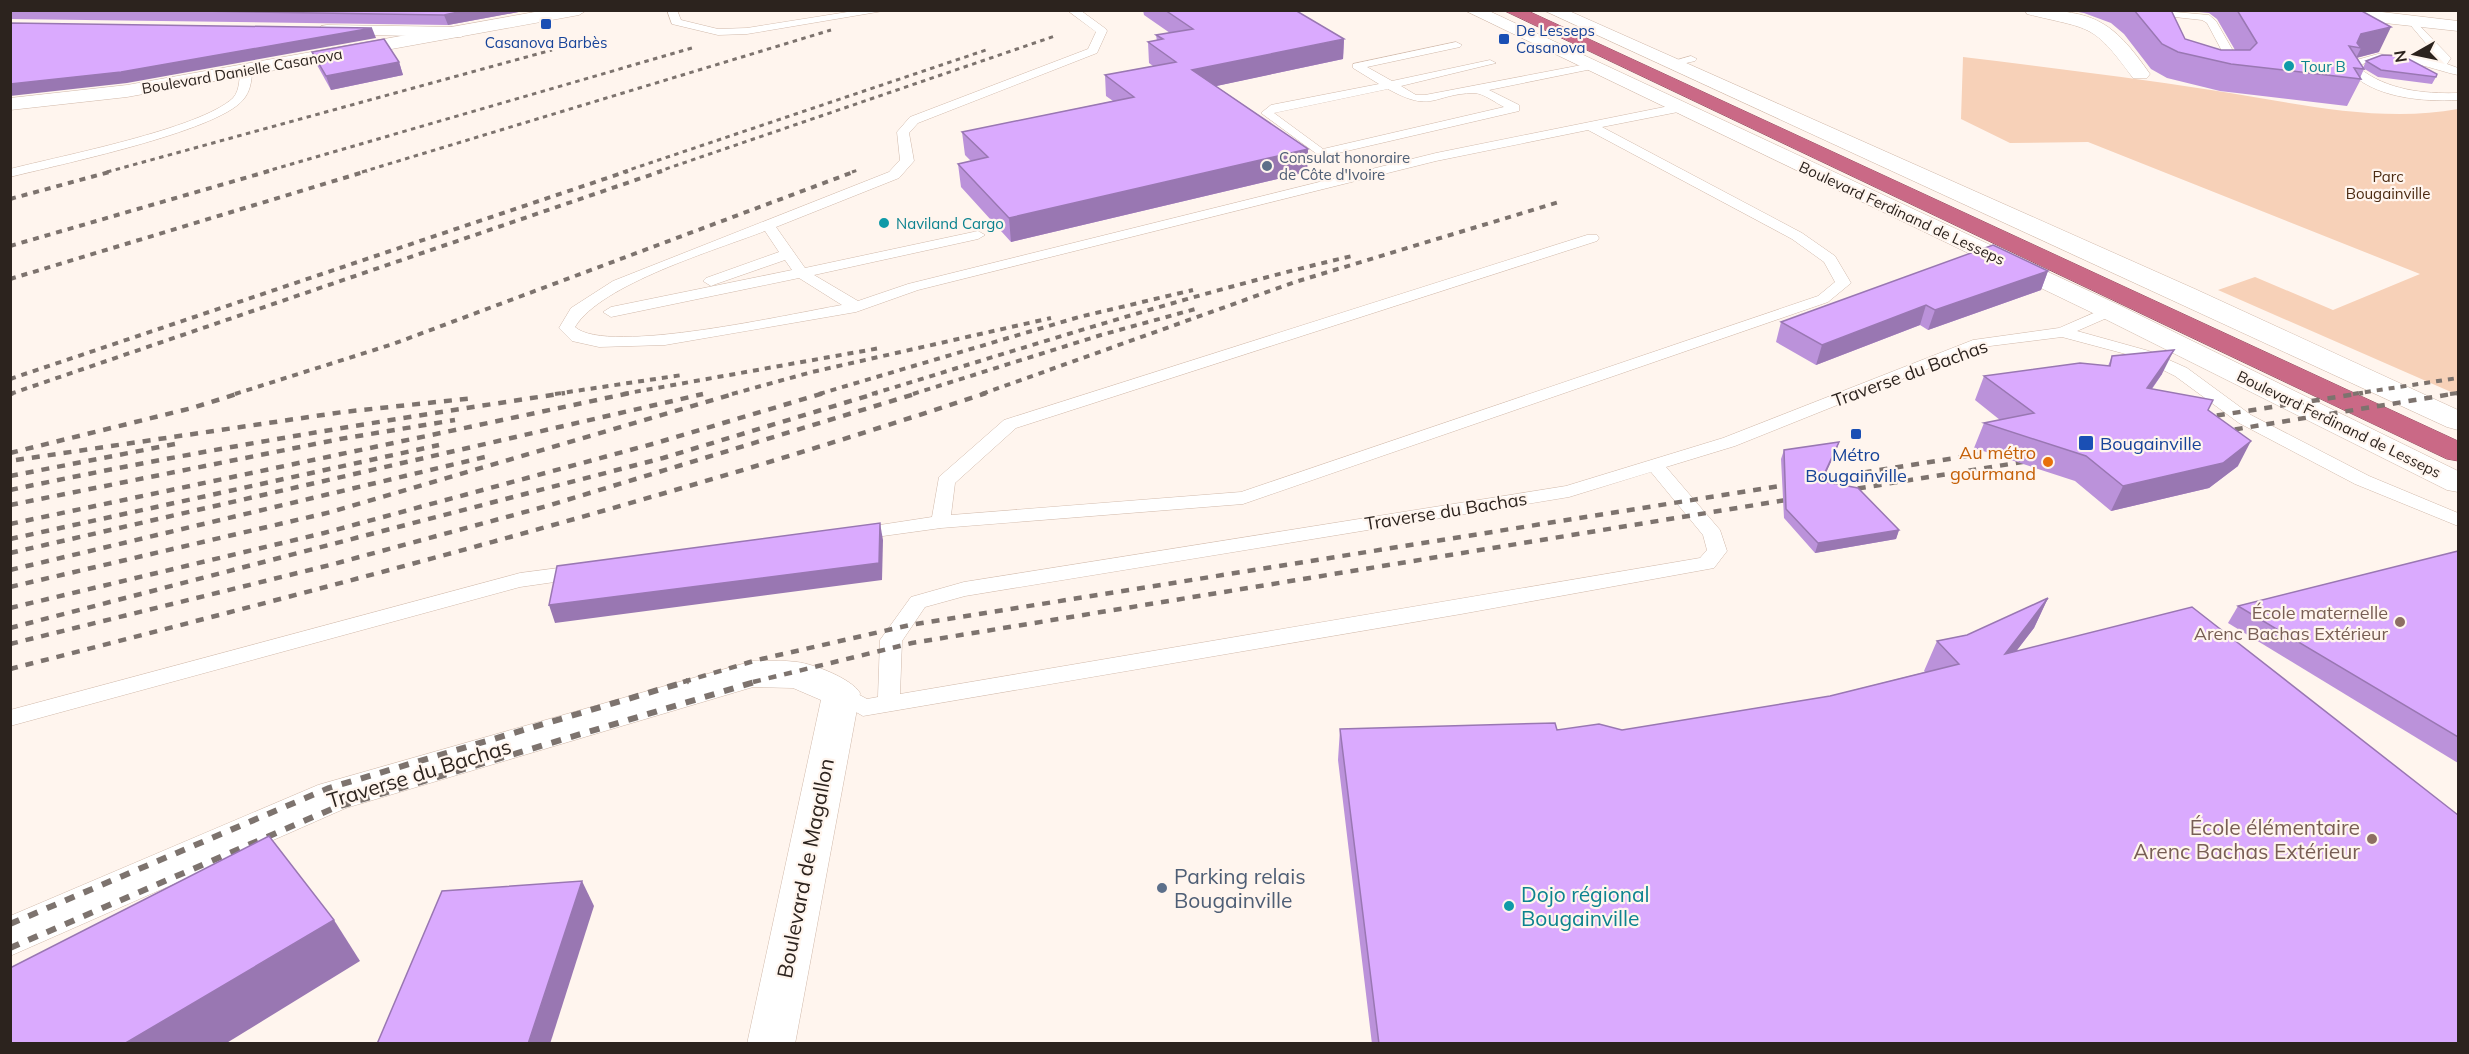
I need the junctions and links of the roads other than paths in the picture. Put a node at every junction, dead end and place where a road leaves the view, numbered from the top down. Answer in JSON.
{"nodes":[{"id":1,"x":579,"y":10,"type":"edge"},
{"id":2,"x":672,"y":10,"type":"edge"},
{"id":3,"x":884,"y":10,"type":"edge"},
{"id":4,"x":1072,"y":10,"type":"edge"},
{"id":5,"x":1472,"y":10,"type":"edge"},
{"id":6,"x":1511,"y":10,"type":"edge"},
{"id":7,"x":1551,"y":10,"type":"edge"},
{"id":8,"x":2033,"y":10,"type":"edge"},
{"id":9,"x":2311,"y":10,"type":"edge"},
{"id":10,"x":2157,"y":15,"type":"edge"},
{"id":11,"x":2412,"y":21,"type":"junction"},
{"id":12,"x":2458,"y":26,"type":"edge"},
{"id":13,"x":312,"y":30,"type":"edge"},
{"id":14,"x":461,"y":32,"type":"junction"},
{"id":15,"x":1456,"y":45,"type":"dead end"},
{"id":16,"x":1490,"y":63,"type":"dead end"},
{"id":17,"x":2431,"y":64,"type":"junction"},
{"id":18,"x":1592,"y":66,"type":"junction"},
{"id":19,"x":246,"y":70,"type":"junction"},
{"id":20,"x":2223,"y":71,"type":"edge"},
{"id":21,"x":2458,"y":72,"type":"edge"},
{"id":22,"x":2140,"y":74,"type":"dead end"},
{"id":23,"x":1390,"y":85,"type":"junction"},
{"id":24,"x":1479,"y":88,"type":"junction"},
{"id":25,"x":2458,"y":97,"type":"edge"},
{"id":26,"x":10,"y":104,"type":"edge"},
{"id":27,"x":1679,"y":108,"type":"junction"},
{"id":28,"x":1592,"y":127,"type":"junction"},
{"id":29,"x":10,"y":173,"type":"edge"},
{"id":30,"x":767,"y":224,"type":"junction"},
{"id":31,"x":978,"y":235,"type":"dead end"},
{"id":32,"x":1592,"y":238,"type":"dead end"},
{"id":33,"x":788,"y":254,"type":"junction"},
{"id":34,"x":801,"y":273,"type":"junction"},
{"id":35,"x":647,"y":304,"type":"junction"},
{"id":36,"x":856,"y":308,"type":"junction"},
{"id":37,"x":2110,"y":311,"type":"junction"},
{"id":38,"x":610,"y":312,"type":"dead end"},
{"id":39,"x":2062,"y":332,"type":"junction"},
{"id":40,"x":2236,"y":347,"type":"junction"},
{"id":41,"x":2458,"y":422,"type":"edge"},
{"id":42,"x":2458,"y":452,"type":"edge"},
{"id":43,"x":1654,"y":464,"type":"junction"},
{"id":44,"x":2458,"y":465,"type":"edge"},
{"id":45,"x":2458,"y":483,"type":"edge"},
{"id":46,"x":2456,"y":518,"type":"edge"},
{"id":47,"x":941,"y":522,"type":"junction"},
{"id":48,"x":836,"y":537,"type":"edge"},
{"id":49,"x":602,"y":569,"type":"edge"},
{"id":50,"x":842,"y":693,"type":"junction"},
{"id":51,"x":889,"y":702,"type":"junction"},
{"id":52,"x":10,"y":718,"type":"edge"},
{"id":53,"x":10,"y":937,"type":"edge"},
{"id":54,"x":771,"y":1044,"type":"edge"}],
"edges":[{"from":1,"to":14,"type":"street","name":"Boulevard Danielle Casanova"},
{"from":2,"to":3,"type":"lane"},
{"from":4,"to":30,"type":"lane"},
{"from":5,"to":18,"type":"street","name":"Boulevard Ferdinand de Lesseps"},
{"from":6,"to":40,"type":"highway"},
{"from":7,"to":41,"type":"street"},
{"from":8,"to":22,"type":"street"},
{"from":9,"to":11,"type":"street"},
{"from":10,"to":20,"type":"lane"},
{"from":11,"to":12,"type":"street"},
{"from":11,"to":17,"type":"lane"},
{"from":13,"to":14,"type":"street"},
{"from":14,"to":19,"type":"street","name":"Boulevard Danielle Casanova"},
{"from":15,"to":23,"type":"lane"},
{"from":16,"to":23,"type":"lane"},
{"from":17,"to":21,"type":"lane"},
{"from":17,"to":25,"type":"lane"},
{"from":18,"to":24,"type":"lane"},
{"from":18,"to":27,"type":"street","name":"Boulevard Ferdinand de Lesseps"},
{"from":19,"to":26,"type":"street","name":"Boulevard Danielle Casanova"},
{"from":19,"to":29,"type":"lane"},
{"from":23,"to":24,"type":"lane"},
{"from":23,"to":24,"type":"lane"},
{"from":27,"to":28,"type":"lane"},
{"from":27,"to":37,"type":"street","name":"Boulevard Ferdinand de Lesseps"},
{"from":28,"to":36,"type":"lane"},
{"from":28,"to":47,"type":"lane"},
{"from":30,"to":33,"type":"lane"},
{"from":30,"to":36,"type":"lane"},
{"from":31,"to":34,"type":"lane"},
{"from":32,"to":47,"type":"lane"},
{"from":33,"to":34,"type":"lane"},
{"from":33,"to":35,"type":"lane"},
{"from":34,"to":35,"type":"lane"},
{"from":34,"to":36,"type":"lane"},
{"from":35,"to":38,"type":"lane"},
{"from":37,"to":39,"type":"lane"},
{"from":37,"to":45,"type":"street","name":"Boulevard Ferdinand de Lesseps"},
{"from":39,"to":43,"type":"lane","name":"Traverse du Bachas"},
{"from":39,"to":46,"type":"lane"},
{"from":40,"to":42,"type":"highway"},
{"from":40,"to":44,"type":"highway"},
{"from":43,"to":51,"type":"lane","name":"Traverse du Bachas"},
{"from":43,"to":51,"type":"lane"},
{"from":47,"to":48,"type":"lane"},
{"from":49,"to":52,"type":"lane"},
{"from":50,"to":51,"type":"lane"},
{"from":50,"to":53,"type":"street","name":"Traverse du Bachas"},
{"from":50,"to":54,"type":"street","name":"Boulevard de Magallon"}]}
